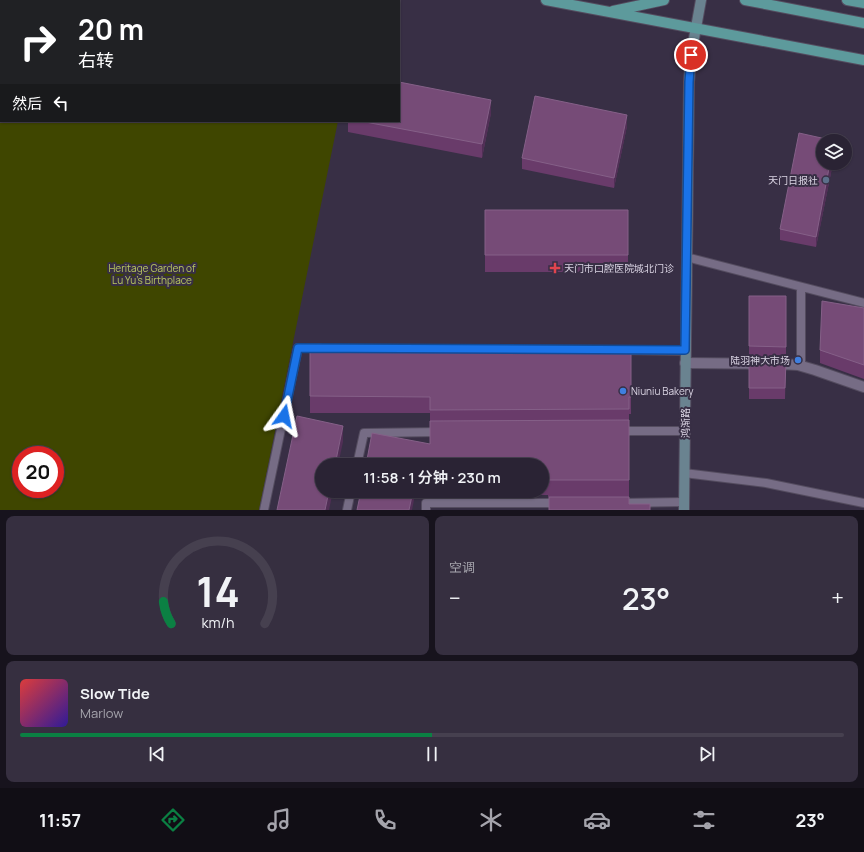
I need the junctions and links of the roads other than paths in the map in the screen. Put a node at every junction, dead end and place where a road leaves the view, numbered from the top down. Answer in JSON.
{"nodes":[{"id":1,"x":546,"y":0,"type":"edge"},
{"id":2,"x":664,"y":0,"type":"edge"},
{"id":3,"x":700,"y":0,"type":"edge"},
{"id":4,"x":745,"y":0,"type":"edge"},
{"id":5,"x":847,"y":0,"type":"edge"},
{"id":6,"x":864,"y":3,"type":"edge"},
{"id":7,"x":609,"y":12,"type":"junction"},
{"id":8,"x":864,"y":23,"type":"edge"},
{"id":9,"x":695,"y":29,"type":"junction"},
{"id":10,"x":864,"y":60,"type":"edge"},
{"id":11,"x":686,"y":257,"type":"junction"},
{"id":12,"x":801,"y":287,"type":"junction"},
{"id":13,"x":864,"y":303,"type":"edge"},
{"id":14,"x":329,"y":348,"type":"edge"},
{"id":15,"x":614,"y":350,"type":"edge"},
{"id":16,"x":685,"y":350,"type":"junction"},
{"id":17,"x":685,"y":363,"type":"junction"},
{"id":18,"x":801,"y":366,"type":"junction"},
{"id":19,"x":864,"y":387,"type":"edge"},
{"id":20,"x":614,"y":431,"type":"edge"},
{"id":21,"x":685,"y":431,"type":"junction"},
{"id":22,"x":448,"y":432,"type":"edge"},
{"id":23,"x":359,"y":458,"type":"edge"},
{"id":24,"x":684,"y":473,"type":"junction"},
{"id":25,"x":350,"y":498,"type":"edge"},
{"id":26,"x":567,"y":503,"type":"edge"},
{"id":27,"x":606,"y":503,"type":"edge"},
{"id":28,"x":864,"y":503,"type":"edge"},
{"id":29,"x":684,"y":506,"type":"edge"},
{"id":30,"x":264,"y":510,"type":"edge"},
{"id":31,"x":347,"y":510,"type":"edge"},
{"id":32,"x":426,"y":510,"type":"edge"}],
"edges":[{"from":1,"to":7,"type":"main road"},
{"from":2,"to":7,"type":"main road"},
{"from":3,"to":9,"type":"street","name":"鸿渐路"},
{"from":4,"to":8,"type":"main road"},
{"from":5,"to":6,"type":"main road"},
{"from":7,"to":9,"type":"main road"},
{"from":9,"to":10,"type":"main road"},
{"from":9,"to":11,"type":"street","name":"鸿渐路"},
{"from":11,"to":12,"type":"lane"},
{"from":11,"to":16,"type":"street","name":"鸿渐路"},
{"from":12,"to":13,"type":"lane"},
{"from":12,"to":18,"type":"lane"},
{"from":14,"to":30,"type":"lane"},
{"from":15,"to":16,"type":"lane"},
{"from":16,"to":17,"type":"street","name":"鸿渐路"},
{"from":17,"to":18,"type":"street"},
{"from":17,"to":21,"type":"street","name":"鸿渐路"},
{"from":18,"to":19,"type":"street"},
{"from":20,"to":21,"type":"lane"},
{"from":21,"to":24,"type":"street","name":"鸿渐路"},
{"from":22,"to":23,"type":"lane"},
{"from":24,"to":28,"type":"lane"},
{"from":24,"to":29,"type":"street","name":"鸿渐路"},
{"from":25,"to":31,"type":"lane"},
{"from":26,"to":32,"type":"lane"},
{"from":27,"to":29,"type":"lane"}]}
